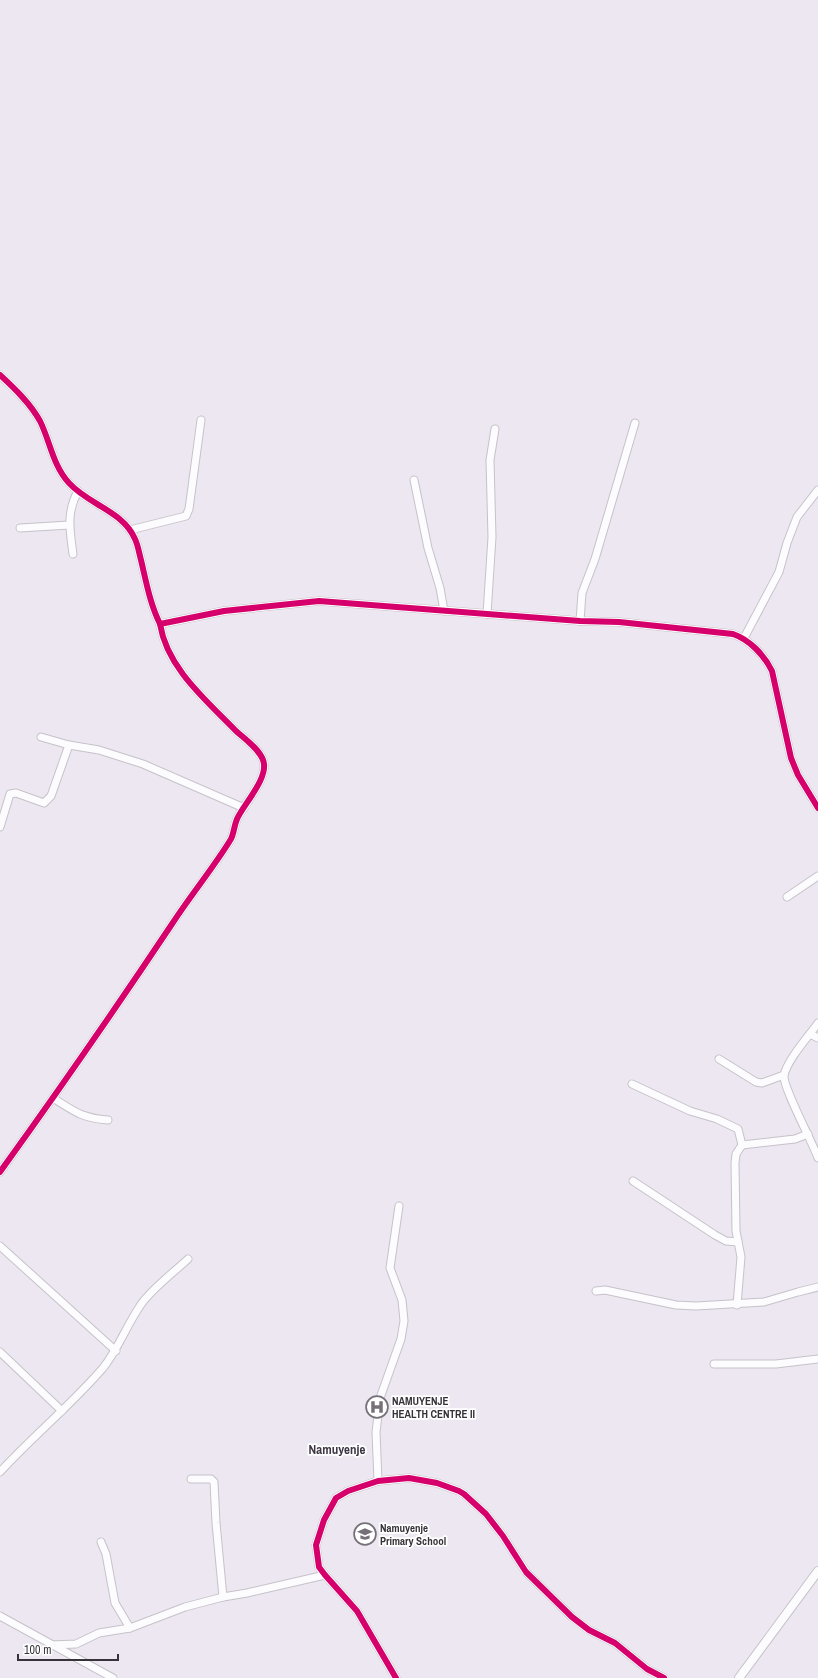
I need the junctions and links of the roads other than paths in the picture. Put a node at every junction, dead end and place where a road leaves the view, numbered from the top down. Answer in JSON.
{"nodes":[{"id":1,"x":0,"y":375,"type":"edge"},
{"id":2,"x":201,"y":420,"type":"dead end"},
{"id":3,"x":635,"y":423,"type":"dead end"},
{"id":4,"x":495,"y":428,"type":"dead end"},
{"id":5,"x":414,"y":480,"type":"dead end"},
{"id":6,"x":818,"y":490,"type":"edge"},
{"id":7,"x":78,"y":491,"type":"junction"},
{"id":8,"x":69,"y":524,"type":"junction"},
{"id":9,"x":20,"y":528,"type":"dead end"},
{"id":10,"x":130,"y":530,"type":"junction"},
{"id":11,"x":74,"y":554,"type":"dead end"},
{"id":12,"x":444,"y":611,"type":"junction"},
{"id":13,"x":487,"y":614,"type":"junction"},
{"id":14,"x":580,"y":621,"type":"junction"},
{"id":15,"x":160,"y":624,"type":"junction"},
{"id":16,"x":744,"y":638,"type":"junction"},
{"id":17,"x":41,"y":737,"type":"dead end"},
{"id":18,"x":69,"y":745,"type":"junction"},
{"id":19,"x":244,"y":808,"type":"junction"},
{"id":20,"x":818,"y":808,"type":"edge"},
{"id":21,"x":0,"y":827,"type":"edge"},
{"id":22,"x":818,"y":876,"type":"edge"},
{"id":23,"x":787,"y":897,"type":"dead end"},
{"id":24,"x":818,"y":1023,"type":"edge"},
{"id":25,"x":810,"y":1034,"type":"junction"},
{"id":26,"x":818,"y":1038,"type":"edge"},
{"id":27,"x":719,"y":1059,"type":"dead end"},
{"id":28,"x":784,"y":1075,"type":"junction"},
{"id":29,"x":632,"y":1084,"type":"dead end"},
{"id":30,"x":53,"y":1098,"type":"junction"},
{"id":31,"x":108,"y":1120,"type":"dead end"},
{"id":32,"x":808,"y":1134,"type":"junction"},
{"id":33,"x":742,"y":1145,"type":"junction"},
{"id":34,"x":818,"y":1158,"type":"edge"},
{"id":35,"x":0,"y":1172,"type":"edge"},
{"id":36,"x":633,"y":1181,"type":"dead end"},
{"id":37,"x":399,"y":1206,"type":"dead end"},
{"id":38,"x":738,"y":1242,"type":"junction"},
{"id":39,"x":0,"y":1246,"type":"edge"},
{"id":40,"x":188,"y":1259,"type":"dead end"},
{"id":41,"x":818,"y":1287,"type":"edge"},
{"id":42,"x":596,"y":1291,"type":"dead end"},
{"id":43,"x":737,"y":1305,"type":"junction"},
{"id":44,"x":116,"y":1351,"type":"junction"},
{"id":45,"x":0,"y":1352,"type":"edge"},
{"id":46,"x":818,"y":1359,"type":"edge"},
{"id":47,"x":714,"y":1364,"type":"dead end"},
{"id":48,"x":62,"y":1411,"type":"junction"},
{"id":49,"x":0,"y":1472,"type":"edge"},
{"id":50,"x":192,"y":1479,"type":"dead end"},
{"id":51,"x":378,"y":1481,"type":"junction"},
{"id":52,"x":101,"y":1542,"type":"dead end"},
{"id":53,"x":818,"y":1571,"type":"edge"},
{"id":54,"x":325,"y":1575,"type":"junction"},
{"id":55,"x":223,"y":1597,"type":"junction"},
{"id":56,"x":0,"y":1616,"type":"edge"},
{"id":57,"x":130,"y":1628,"type":"junction"},
{"id":58,"x":51,"y":1645,"type":"junction"},
{"id":59,"x":113,"y":1678,"type":"edge"},
{"id":60,"x":396,"y":1678,"type":"edge"},
{"id":61,"x":664,"y":1678,"type":"edge"},
{"id":62,"x":739,"y":1678,"type":"edge"}],
"edges":[{"from":1,"to":7,"type":"street"},
{"from":2,"to":10,"type":"street"},
{"from":3,"to":14,"type":"street"},
{"from":4,"to":13,"type":"street"},
{"from":5,"to":12,"type":"street"},
{"from":6,"to":16,"type":"street"},
{"from":7,"to":8,"type":"street"},
{"from":7,"to":10,"type":"street"},
{"from":8,"to":9,"type":"street"},
{"from":8,"to":11,"type":"street"},
{"from":10,"to":15,"type":"street"},
{"from":12,"to":13,"type":"street"},
{"from":12,"to":15,"type":"street"},
{"from":13,"to":14,"type":"street"},
{"from":14,"to":16,"type":"street"},
{"from":15,"to":19,"type":"street"},
{"from":16,"to":20,"type":"street"},
{"from":17,"to":18,"type":"street"},
{"from":18,"to":19,"type":"street"},
{"from":18,"to":21,"type":"street"},
{"from":19,"to":30,"type":"street"},
{"from":22,"to":23,"type":"street"},
{"from":24,"to":25,"type":"street"},
{"from":25,"to":26,"type":"street"},
{"from":25,"to":28,"type":"street"},
{"from":27,"to":28,"type":"street"},
{"from":28,"to":32,"type":"street"},
{"from":29,"to":33,"type":"street"},
{"from":30,"to":31,"type":"street"},
{"from":30,"to":35,"type":"street"},
{"from":32,"to":33,"type":"street"},
{"from":32,"to":34,"type":"street"},
{"from":33,"to":38,"type":"street"},
{"from":36,"to":38,"type":"street"},
{"from":37,"to":51,"type":"street"},
{"from":38,"to":43,"type":"street"},
{"from":39,"to":44,"type":"street"},
{"from":40,"to":44,"type":"street"},
{"from":41,"to":43,"type":"street"},
{"from":42,"to":43,"type":"street"},
{"from":44,"to":48,"type":"street"},
{"from":45,"to":48,"type":"street"},
{"from":46,"to":47,"type":"street"},
{"from":48,"to":49,"type":"street"},
{"from":50,"to":55,"type":"street"},
{"from":51,"to":54,"type":"street"},
{"from":51,"to":61,"type":"street"},
{"from":52,"to":57,"type":"street"},
{"from":53,"to":62,"type":"street"},
{"from":54,"to":55,"type":"street"},
{"from":54,"to":60,"type":"street"},
{"from":55,"to":57,"type":"street"},
{"from":56,"to":58,"type":"street"},
{"from":57,"to":58,"type":"street"},
{"from":58,"to":59,"type":"street"}]}
